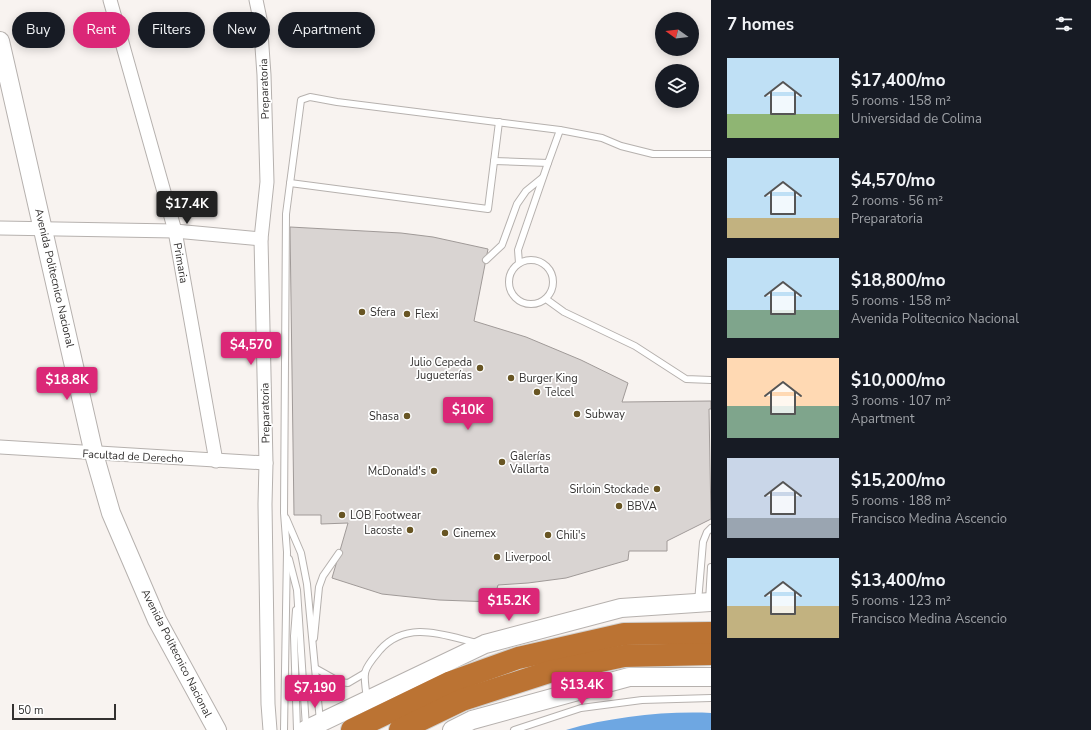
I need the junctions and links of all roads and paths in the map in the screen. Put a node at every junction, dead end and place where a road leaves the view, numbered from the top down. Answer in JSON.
{"nodes":[{"id":1,"x":110,"y":0,"type":"edge"},
{"id":2,"x":256,"y":0,"type":"edge"},
{"id":3,"x":0,"y":41,"type":"edge"},
{"id":4,"x":499,"y":122,"type":"junction"},
{"id":5,"x":560,"y":130,"type":"junction"},
{"id":6,"x":711,"y":154,"type":"edge"},
{"id":7,"x":494,"y":161,"type":"junction"},
{"id":8,"x":548,"y":163,"type":"junction"},
{"id":9,"x":543,"y":177,"type":"junction"},
{"id":10,"x":290,"y":183,"type":"junction"},
{"id":11,"x":0,"y":228,"type":"edge"},
{"id":12,"x":44,"y":229,"type":"junction"},
{"id":13,"x":175,"y":231,"type":"junction"},
{"id":14,"x":261,"y":239,"type":"junction"},
{"id":15,"x":486,"y":260,"type":"dead end"},
{"id":16,"x":519,"y":263,"type":"junction"},
{"id":17,"x":546,"y":299,"type":"junction"},
{"id":18,"x":711,"y":380,"type":"edge"},
{"id":19,"x":0,"y":447,"type":"edge"},
{"id":20,"x":94,"y":454,"type":"junction"},
{"id":21,"x":216,"y":461,"type":"junction"},
{"id":22,"x":266,"y":463,"type":"junction"},
{"id":23,"x":284,"y":513,"type":"junction"},
{"id":24,"x":711,"y":528,"type":"edge"},
{"id":25,"x":287,"y":552,"type":"junction"},
{"id":26,"x":339,"y":553,"type":"dead end"},
{"id":27,"x":711,"y":567,"type":"edge"},
{"id":28,"x":297,"y":590,"type":"junction"},
{"id":29,"x":706,"y":602,"type":"edge"},
{"id":30,"x":711,"y":633,"type":"edge"},
{"id":31,"x":484,"y":644,"type":"junction"},
{"id":32,"x":313,"y":653,"type":"junction"},
{"id":33,"x":711,"y":654,"type":"edge"},
{"id":34,"x":315,"y":668,"type":"junction"},
{"id":35,"x":365,"y":673,"type":"junction"},
{"id":36,"x":711,"y":677,"type":"edge"},
{"id":37,"x":711,"y":698,"type":"edge"},
{"id":38,"x":367,"y":702,"type":"junction"},
{"id":39,"x":309,"y":729,"type":"edge"},
{"id":40,"x":217,"y":730,"type":"edge"},
{"id":41,"x":270,"y":730,"type":"edge"},
{"id":42,"x":284,"y":730,"type":"edge"},
{"id":43,"x":352,"y":730,"type":"edge"},
{"id":44,"x":400,"y":730,"type":"edge"},
{"id":45,"x":452,"y":730,"type":"edge"},
{"id":46,"x":514,"y":730,"type":"edge"}],
"edges":[{"from":1,"to":13,"type":"street","name":"Primaria"},
{"from":2,"to":14,"type":"street","name":"Preparatoria"},
{"from":3,"to":12,"type":"street","name":"Avenida Politecnico Nacional"},
{"from":4,"to":5,"type":"lane"},
{"from":4,"to":7,"type":"lane"},
{"from":4,"to":10,"type":"lane"},
{"from":5,"to":6,"type":"lane"},
{"from":5,"to":8,"type":"lane"},
{"from":7,"to":8,"type":"lane"},
{"from":7,"to":10,"type":"lane"},
{"from":8,"to":9,"type":"lane"},
{"from":9,"to":15,"type":"lane"},
{"from":9,"to":16,"type":"lane"},
{"from":10,"to":23,"type":"lane"},
{"from":11,"to":12,"type":"street"},
{"from":12,"to":13,"type":"street"},
{"from":12,"to":20,"type":"street","name":"Avenida Politecnico Nacional"},
{"from":13,"to":14,"type":"street"},
{"from":13,"to":21,"type":"street","name":"Primaria"},
{"from":14,"to":22,"type":"street","name":"Preparatoria"},
{"from":16,"to":17,"type":"lane"},
{"from":16,"to":17,"type":"lane"},
{"from":17,"to":18,"type":"lane"},
{"from":19,"to":20,"type":"street","name":"Facultad de Derecho"},
{"from":20,"to":21,"type":"street","name":"Facultad de Derecho"},
{"from":20,"to":40,"type":"street","name":"Avenida Politecnico Nacional"},
{"from":21,"to":22,"type":"street","name":"Facultad de Derecho"},
{"from":22,"to":41,"type":"street","name":"Preparatoria"},
{"from":23,"to":25,"type":"lane"},
{"from":23,"to":32,"type":"lane"},
{"from":24,"to":29,"type":"lane"},
{"from":25,"to":28,"type":"lane"},
{"from":25,"to":42,"type":"lane"},
{"from":26,"to":32,"type":"lane"},
{"from":27,"to":29,"type":"lane"},
{"from":28,"to":39,"type":"lane"},
{"from":28,"to":39,"type":"lane"},
{"from":29,"to":31,"type":"street"},
{"from":30,"to":43,"type":"highway"},
{"from":31,"to":35,"type":"lane"},
{"from":31,"to":38,"type":"street"},
{"from":32,"to":34,"type":"lane"},
{"from":33,"to":44,"type":"highway"},
{"from":34,"to":35,"type":"lane"},
{"from":34,"to":39,"type":"lane"},
{"from":35,"to":38,"type":"lane"},
{"from":36,"to":45,"type":"street"},
{"from":37,"to":46,"type":"lane"},
{"from":38,"to":39,"type":"street"}]}
